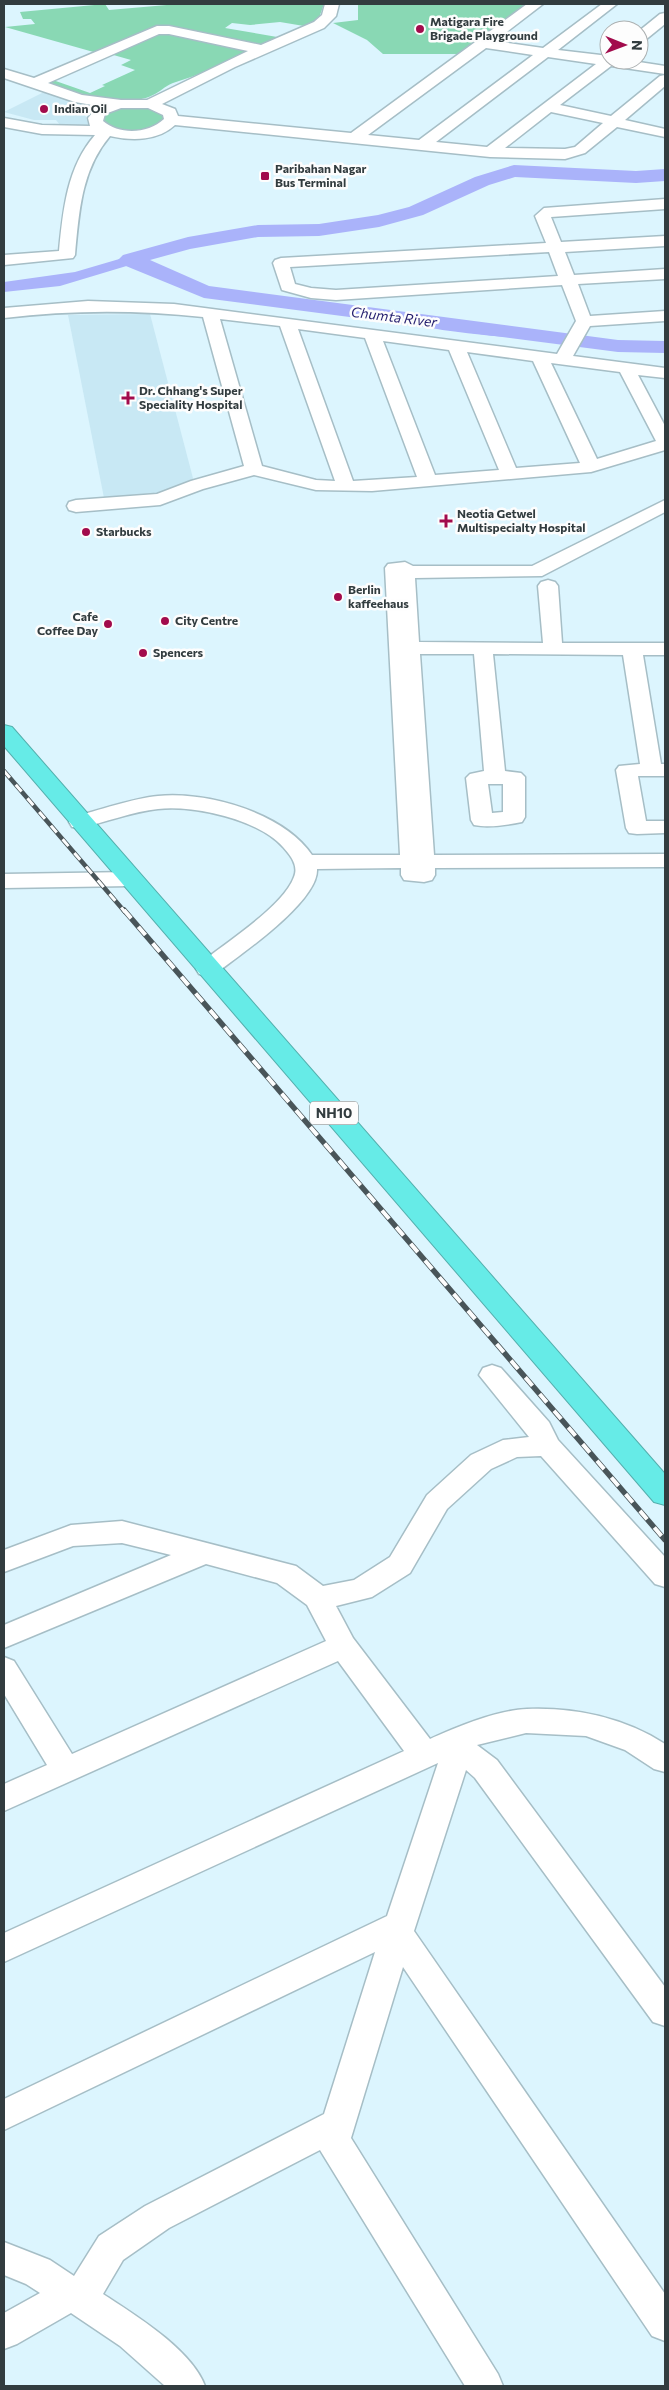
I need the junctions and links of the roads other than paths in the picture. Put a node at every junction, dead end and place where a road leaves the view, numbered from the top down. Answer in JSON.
{"nodes":[{"id":1,"x":332,"y":4,"type":"edge"},
{"id":2,"x":536,"y":4,"type":"edge"},
{"id":3,"x":610,"y":4,"type":"edge"},
{"id":4,"x":665,"y":17,"type":"edge"},
{"id":5,"x":649,"y":30,"type":"edge"},
{"id":6,"x":482,"y":43,"type":"junction"},
{"id":7,"x":264,"y":50,"type":"junction"},
{"id":8,"x":545,"y":53,"type":"junction"},
{"id":9,"x":599,"y":60,"type":"edge"},
{"id":10,"x":649,"y":67,"type":"edge"},
{"id":11,"x":599,"y":69,"type":"edge"},
{"id":12,"x":665,"y":70,"type":"edge"},
{"id":13,"x":4,"y":72,"type":"edge"},
{"id":14,"x":665,"y":79,"type":"edge"},
{"id":15,"x":36,"y":83,"type":"junction"},
{"id":16,"x":80,"y":99,"type":"junction"},
{"id":17,"x":121,"y":104,"type":"junction"},
{"id":18,"x":150,"y":104,"type":"junction"},
{"id":19,"x":549,"y":107,"type":"junction"},
{"id":20,"x":95,"y":116,"type":"junction"},
{"id":21,"x":172,"y":120,"type":"junction"},
{"id":22,"x":4,"y":122,"type":"edge"},
{"id":23,"x":614,"y":122,"type":"junction"},
{"id":24,"x":19,"y":127,"type":"junction"},
{"id":25,"x":107,"y":130,"type":"junction"},
{"id":26,"x":665,"y":133,"type":"edge"},
{"id":27,"x":4,"y":136,"type":"edge"},
{"id":28,"x":353,"y":139,"type":"junction"},
{"id":29,"x":421,"y":146,"type":"junction"},
{"id":30,"x":490,"y":152,"type":"junction"},
{"id":31,"x":665,"y":204,"type":"edge"},
{"id":32,"x":665,"y":241,"type":"edge"},
{"id":33,"x":557,"y":247,"type":"junction"},
{"id":34,"x":408,"y":256,"type":"junction"},
{"id":35,"x":4,"y":260,"type":"edge"},
{"id":36,"x":665,"y":274,"type":"edge"},
{"id":37,"x":569,"y":280,"type":"junction"},
{"id":38,"x":420,"y":289,"type":"junction"},
{"id":39,"x":4,"y":313,"type":"edge"},
{"id":40,"x":210,"y":313,"type":"junction"},
{"id":41,"x":665,"y":316,"type":"edge"},
{"id":42,"x":287,"y":322,"type":"junction"},
{"id":43,"x":372,"y":334,"type":"junction"},
{"id":44,"x":573,"y":340,"type":"junction"},
{"id":45,"x":455,"y":344,"type":"junction"},
{"id":46,"x":540,"y":357,"type":"junction"},
{"id":47,"x":626,"y":368,"type":"junction"},
{"id":48,"x":665,"y":373,"type":"edge"},
{"id":49,"x":665,"y":443,"type":"edge"},
{"id":50,"x":592,"y":467,"type":"junction"},
{"id":51,"x":254,"y":469,"type":"junction"},
{"id":52,"x":510,"y":475,"type":"junction"},
{"id":53,"x":428,"y":481,"type":"junction"},
{"id":54,"x":346,"y":487,"type":"junction"},
{"id":55,"x":665,"y":505,"type":"edge"},
{"id":56,"x":76,"y":506,"type":"dead end"},
{"id":57,"x":548,"y":586,"type":"dead end"},
{"id":58,"x":405,"y":648,"type":"junction"},
{"id":59,"x":484,"y":649,"type":"junction"},
{"id":60,"x":553,"y":649,"type":"junction"},
{"id":61,"x":632,"y":649,"type":"junction"},
{"id":62,"x":665,"y":649,"type":"edge"},
{"id":63,"x":4,"y":732,"type":"edge"},
{"id":64,"x":658,"y":769,"type":"edge"},
{"id":65,"x":495,"y":778,"type":"dead end"},
{"id":66,"x":80,"y":822,"type":"junction"},
{"id":67,"x":665,"y":827,"type":"edge"},
{"id":68,"x":665,"y":861,"type":"edge"},
{"id":69,"x":306,"y":869,"type":"junction"},
{"id":70,"x":417,"y":869,"type":"junction"},
{"id":71,"x":665,"y":874,"type":"edge"},
{"id":72,"x":131,"y":879,"type":"junction"},
{"id":73,"x":4,"y":881,"type":"edge"},
{"id":74,"x":207,"y":969,"type":"junction"},
{"id":75,"x":492,"y":1375,"type":"dead end"},
{"id":76,"x":548,"y":1446,"type":"junction"},
{"id":77,"x":665,"y":1494,"type":"edge"},
{"id":78,"x":205,"y":1553,"type":"junction"},
{"id":79,"x":4,"y":1561,"type":"edge"},
{"id":80,"x":665,"y":1576,"type":"edge"},
{"id":81,"x":317,"y":1597,"type":"junction"},
{"id":82,"x":4,"y":1637,"type":"edge"},
{"id":83,"x":344,"y":1646,"type":"junction"},
{"id":84,"x":4,"y":1669,"type":"edge"},
{"id":85,"x":453,"y":1742,"type":"junction"},
{"id":86,"x":424,"y":1755,"type":"junction"},
{"id":87,"x":665,"y":1760,"type":"edge"},
{"id":88,"x":66,"y":1770,"type":"junction"},
{"id":89,"x":4,"y":1798,"type":"edge"},
{"id":90,"x":398,"y":1929,"type":"junction"},
{"id":91,"x":4,"y":1948,"type":"edge"},
{"id":92,"x":665,"y":2012,"type":"edge"},
{"id":93,"x":4,"y":2115,"type":"edge"},
{"id":94,"x":337,"y":2124,"type":"junction"},
{"id":95,"x":4,"y":2258,"type":"edge"},
{"id":96,"x":75,"y":2296,"type":"junction"},
{"id":97,"x":665,"y":2324,"type":"edge"},
{"id":98,"x":4,"y":2332,"type":"edge"},
{"id":99,"x":187,"y":2386,"type":"edge"},
{"id":100,"x":485,"y":2386,"type":"edge"}],
"edges":[{"from":1,"to":7,"type":"street"},
{"from":2,"to":6,"type":"street"},
{"from":3,"to":8,"type":"street"},
{"from":4,"to":5,"type":"street"},
{"from":6,"to":8,"type":"street"},
{"from":6,"to":28,"type":"street"},
{"from":7,"to":15,"type":"street"},
{"from":7,"to":18,"type":"street"},
{"from":8,"to":9,"type":"street"},
{"from":8,"to":29,"type":"street"},
{"from":10,"to":12,"type":"street"},
{"from":11,"to":19,"type":"street"},
{"from":13,"to":15,"type":"street"},
{"from":14,"to":23,"type":"street"},
{"from":15,"to":16,"type":"street"},
{"from":16,"to":17,"type":"street"},
{"from":16,"to":20,"type":"street"},
{"from":17,"to":18,"type":"street"},
{"from":17,"to":20,"type":"street"},
{"from":18,"to":21,"type":"street"},
{"from":19,"to":23,"type":"street"},
{"from":19,"to":30,"type":"street"},
{"from":20,"to":25,"type":"street"},
{"from":21,"to":25,"type":"street"},
{"from":21,"to":28,"type":"street"},
{"from":22,"to":24,"type":"street"},
{"from":23,"to":26,"type":"street"},
{"from":23,"to":30,"type":"street"},
{"from":24,"to":25,"type":"street"},
{"from":24,"to":27,"type":"street"},
{"from":25,"to":35,"type":"street"},
{"from":28,"to":29,"type":"street"},
{"from":29,"to":30,"type":"street"},
{"from":31,"to":33,"type":"street"},
{"from":32,"to":33,"type":"street"},
{"from":33,"to":34,"type":"street"},
{"from":33,"to":37,"type":"street"},
{"from":34,"to":38,"type":"street"},
{"from":34,"to":38,"type":"street"},
{"from":36,"to":37,"type":"street"},
{"from":37,"to":38,"type":"street"},
{"from":37,"to":44,"type":"street"},
{"from":39,"to":40,"type":"street"},
{"from":40,"to":42,"type":"street"},
{"from":40,"to":51,"type":"street"},
{"from":41,"to":44,"type":"street"},
{"from":42,"to":43,"type":"street"},
{"from":42,"to":54,"type":"street"},
{"from":43,"to":45,"type":"street"},
{"from":43,"to":53,"type":"street"},
{"from":44,"to":46,"type":"street"},
{"from":44,"to":47,"type":"street"},
{"from":45,"to":46,"type":"street"},
{"from":45,"to":52,"type":"street"},
{"from":46,"to":50,"type":"street"},
{"from":47,"to":48,"type":"street"},
{"from":47,"to":49,"type":"street"},
{"from":49,"to":50,"type":"street"},
{"from":50,"to":52,"type":"street"},
{"from":51,"to":54,"type":"street"},
{"from":51,"to":56,"type":"street"},
{"from":52,"to":53,"type":"street"},
{"from":53,"to":54,"type":"street"},
{"from":55,"to":58,"type":"street"},
{"from":57,"to":60,"type":"street"},
{"from":58,"to":59,"type":"street"},
{"from":58,"to":70,"type":"street"},
{"from":59,"to":60,"type":"street"},
{"from":59,"to":65,"type":"street"},
{"from":60,"to":61,"type":"street"},
{"from":61,"to":62,"type":"street"},
{"from":61,"to":64,"type":"street"},
{"from":63,"to":66,"type":"highway","number":"NH10"},
{"from":64,"to":67,"type":"street"},
{"from":66,"to":69,"type":"street"},
{"from":66,"to":72,"type":"highway","number":"NH10"},
{"from":68,"to":70,"type":"street"},
{"from":69,"to":70,"type":"street"},
{"from":69,"to":74,"type":"street"},
{"from":70,"to":71,"type":"street"},
{"from":72,"to":73,"type":"street"},
{"from":72,"to":74,"type":"highway","number":"NH10"},
{"from":74,"to":77,"type":"highway","number":"NH10"},
{"from":75,"to":76,"type":"street"},
{"from":76,"to":80,"type":"street"},
{"from":76,"to":81,"type":"street"},
{"from":78,"to":79,"type":"street"},
{"from":78,"to":81,"type":"street"},
{"from":78,"to":82,"type":"street"},
{"from":81,"to":83,"type":"street"},
{"from":83,"to":86,"type":"street"},
{"from":83,"to":88,"type":"street"},
{"from":84,"to":88,"type":"street"},
{"from":85,"to":86,"type":"street"},
{"from":85,"to":87,"type":"street"},
{"from":85,"to":90,"type":"street"},
{"from":85,"to":92,"type":"street"},
{"from":86,"to":91,"type":"street"},
{"from":88,"to":89,"type":"street"},
{"from":90,"to":93,"type":"street"},
{"from":90,"to":94,"type":"street"},
{"from":90,"to":97,"type":"street"},
{"from":94,"to":96,"type":"street"},
{"from":94,"to":100,"type":"street"},
{"from":95,"to":96,"type":"street"},
{"from":96,"to":98,"type":"street"},
{"from":96,"to":99,"type":"street"}]}
